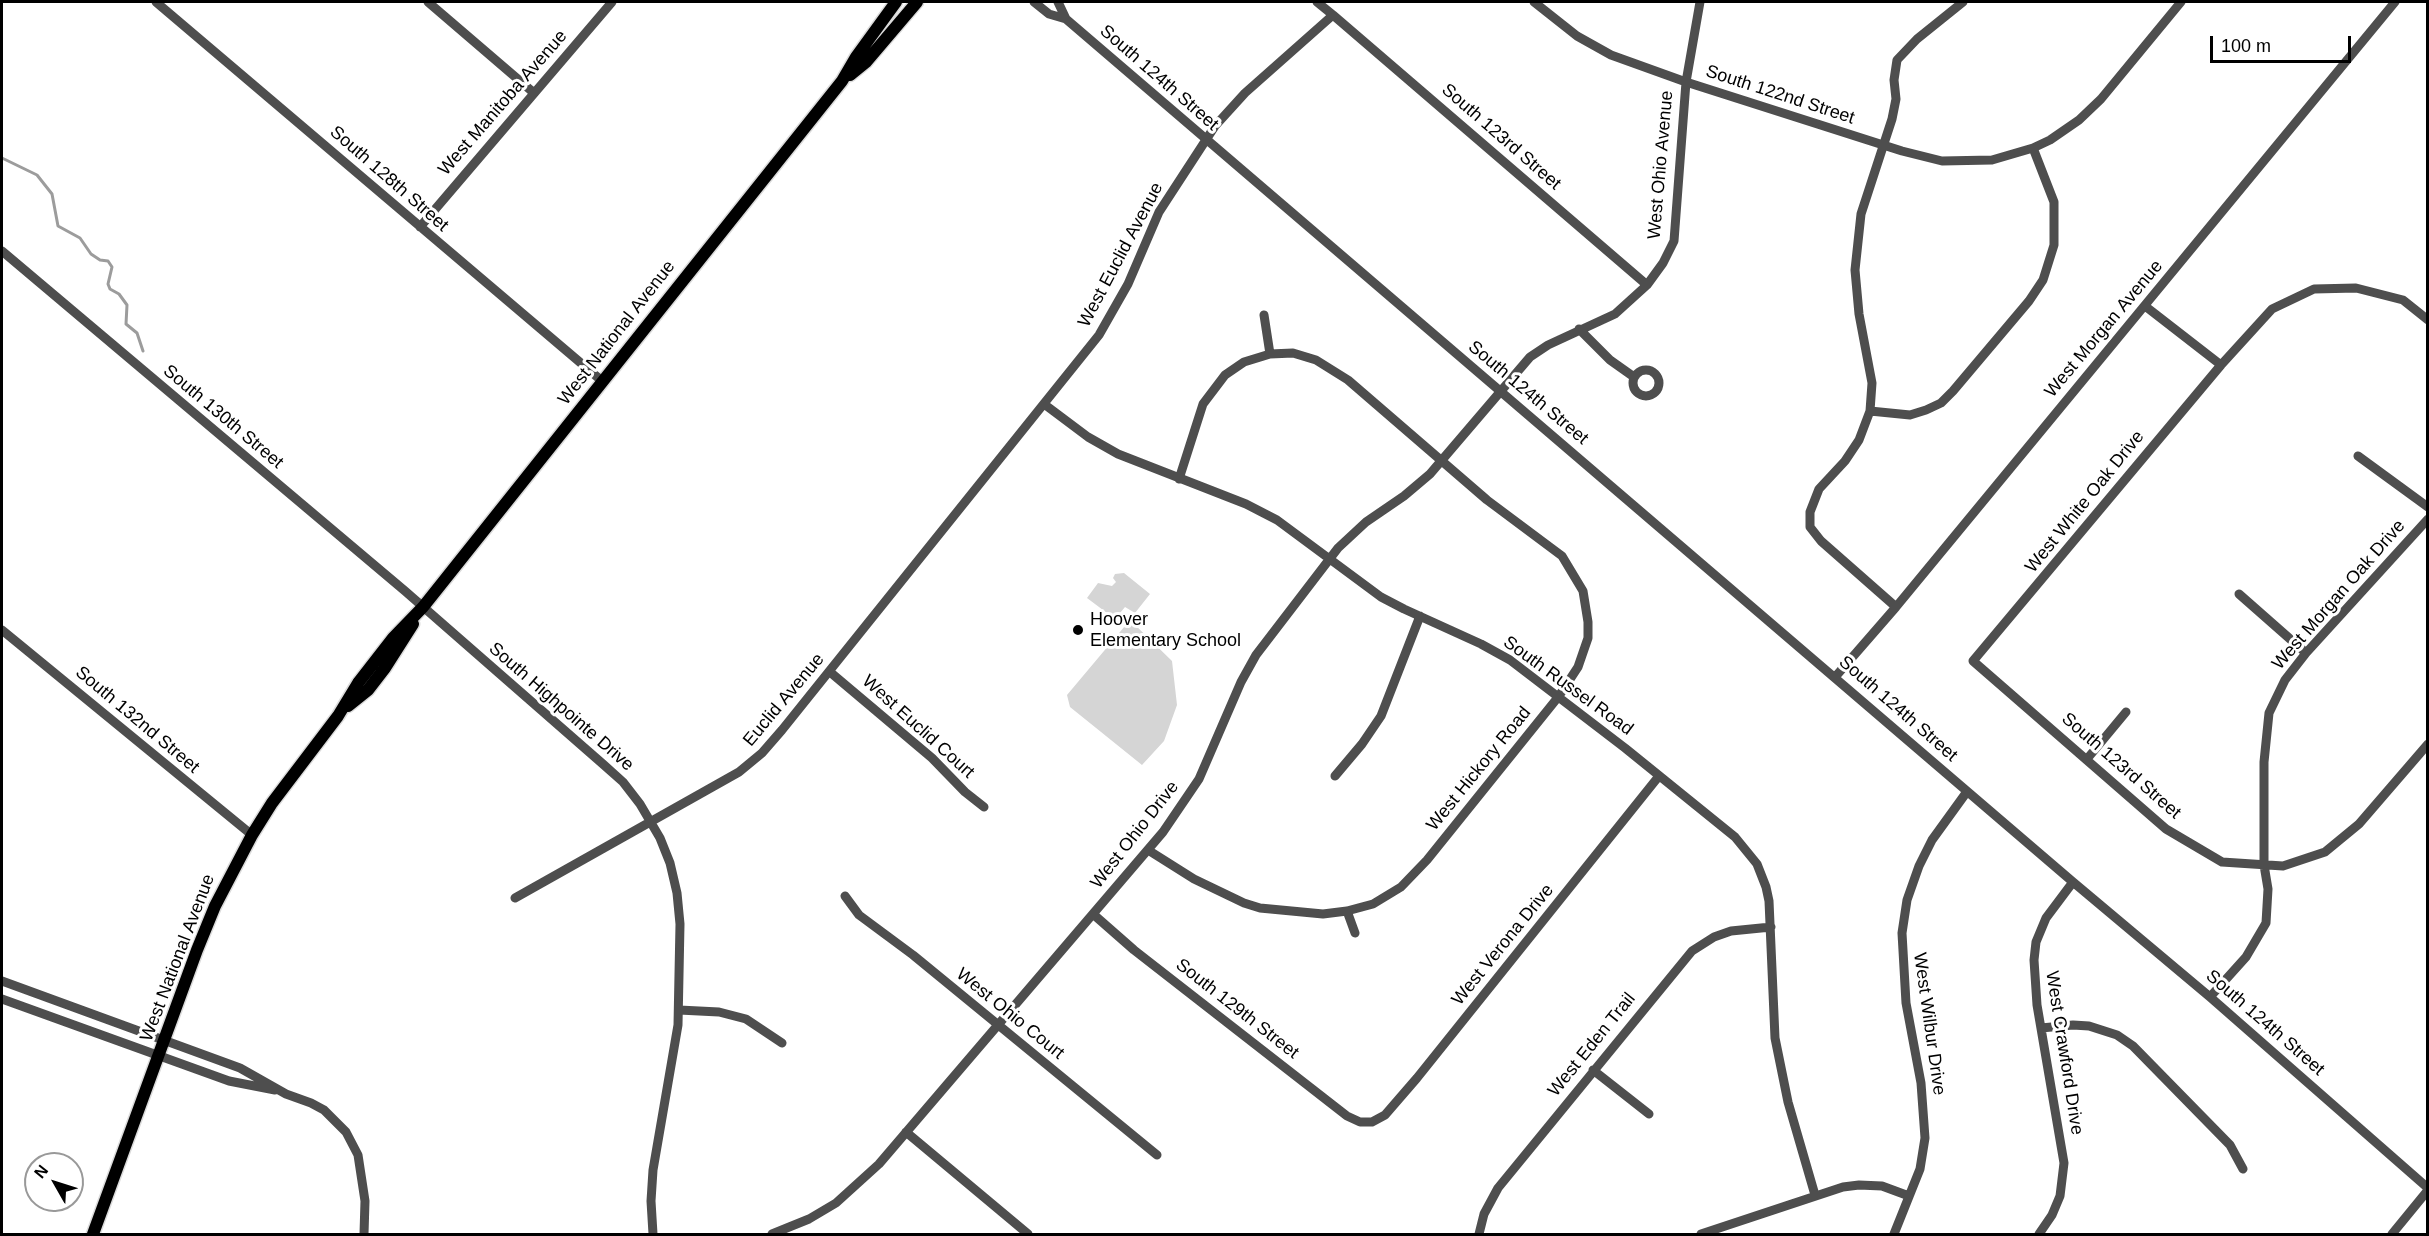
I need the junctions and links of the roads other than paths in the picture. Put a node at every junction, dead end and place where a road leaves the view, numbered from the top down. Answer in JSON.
{"nodes":[{"id":1,"x":156,"y":2,"type":"edge"},
{"id":2,"x":428,"y":2,"type":"edge"},
{"id":3,"x":612,"y":2,"type":"edge"},
{"id":4,"x":896,"y":2,"type":"edge"},
{"id":5,"x":917,"y":2,"type":"edge"},
{"id":6,"x":1034,"y":2,"type":"edge"},
{"id":7,"x":1058,"y":2,"type":"edge"},
{"id":8,"x":1317,"y":2,"type":"edge"},
{"id":9,"x":1534,"y":2,"type":"edge"},
{"id":10,"x":1700,"y":2,"type":"edge"},
{"id":11,"x":1963,"y":2,"type":"edge"},
{"id":12,"x":2181,"y":2,"type":"edge"},
{"id":13,"x":2395,"y":2,"type":"edge"},
{"id":14,"x":1333,"y":15,"type":"junction"},
{"id":15,"x":1066,"y":19,"type":"junction"},
{"id":16,"x":842,"y":81,"type":"junction"},
{"id":17,"x":1686,"y":82,"type":"junction"},
{"id":18,"x":534,"y":93,"type":"junction"},
{"id":19,"x":1205,"y":140,"type":"junction"},
{"id":20,"x":1883,"y":145,"type":"junction"},
{"id":21,"x":2033,"y":148,"type":"junction"},
{"id":22,"x":420,"y":227,"type":"junction"},
{"id":23,"x":2,"y":251,"type":"edge"},
{"id":24,"x":1647,"y":285,"type":"junction"},
{"id":25,"x":2145,"y":306,"type":"junction"},
{"id":26,"x":1264,"y":315,"type":"dead end"},
{"id":27,"x":2427,"y":320,"type":"edge"},
{"id":28,"x":1579,"y":329,"type":"junction"},
{"id":29,"x":1270,"y":354,"type":"junction"},
{"id":30,"x":2221,"y":364,"type":"junction"},
{"id":31,"x":1634,"y":377,"type":"dead end"},
{"id":32,"x":602,"y":381,"type":"junction"},
{"id":33,"x":1500,"y":391,"type":"junction"},
{"id":34,"x":1044,"y":404,"type":"junction"},
{"id":35,"x":1870,"y":411,"type":"junction"},
{"id":36,"x":2358,"y":456,"type":"dead end"},
{"id":37,"x":1441,"y":462,"type":"junction"},
{"id":38,"x":1179,"y":479,"type":"junction"},
{"id":39,"x":2427,"y":507,"type":"edge"},
{"id":40,"x":2427,"y":519,"type":"edge"},
{"id":41,"x":1329,"y":559,"type":"junction"},
{"id":42,"x":914,"y":567,"type":"joint"},
{"id":43,"x":2239,"y":594,"type":"dead end"},
{"id":44,"x":1896,"y":607,"type":"junction"},
{"id":45,"x":423,"y":608,"type":"junction"},
{"id":46,"x":1420,"y":616,"type":"junction"},
{"id":47,"x":3,"y":633,"type":"edge"},
{"id":48,"x":2306,"y":653,"type":"junction"},
{"id":49,"x":1973,"y":661,"type":"joint"},
{"id":50,"x":830,"y":672,"type":"junction"},
{"id":51,"x":1836,"y":676,"type":"junction"},
{"id":52,"x":1558,"y":696,"type":"junction"},
{"id":53,"x":2126,"y":712,"type":"dead end"},
{"id":54,"x":2427,"y":744,"type":"edge"},
{"id":55,"x":2087,"y":759,"type":"junction"},
{"id":56,"x":1335,"y":776,"type":"dead end"},
{"id":57,"x":1659,"y":776,"type":"junction"},
{"id":58,"x":1968,"y":793,"type":"junction"},
{"id":59,"x":984,"y":807,"type":"dead end"},
{"id":60,"x":651,"y":823,"type":"junction"},
{"id":61,"x":252,"y":835,"type":"junction"},
{"id":62,"x":1148,"y":850,"type":"junction"},
{"id":63,"x":2264,"y":865,"type":"junction"},
{"id":64,"x":2073,"y":882,"type":"junction"},
{"id":65,"x":845,"y":896,"type":"dead end"},
{"id":66,"x":515,"y":898,"type":"dead end"},
{"id":67,"x":1347,"y":911,"type":"junction"},
{"id":68,"x":1093,"y":914,"type":"junction"},
{"id":69,"x":1771,"y":927,"type":"junction"},
{"id":70,"x":1355,"y":933,"type":"dead end"},
{"id":71,"x":2,"y":981,"type":"edge"},
{"id":72,"x":2210,"y":997,"type":"junction"},
{"id":73,"x":2,"y":999,"type":"edge"},
{"id":74,"x":679,"y":1010,"type":"junction"},
{"id":75,"x":997,"y":1026,"type":"junction"},
{"id":76,"x":2041,"y":1028,"type":"junction"},
{"id":77,"x":165,"y":1039,"type":"junction"},
{"id":78,"x":782,"y":1043,"type":"dead end"},
{"id":79,"x":158,"y":1057,"type":"junction"},
{"id":80,"x":218,"y":1060,"type":"junction"},
{"id":81,"x":1593,"y":1070,"type":"junction"},
{"id":82,"x":213,"y":1076,"type":"junction"},
{"id":83,"x":277,"y":1090,"type":"junction"},
{"id":84,"x":1649,"y":1114,"type":"dead end"},
{"id":85,"x":1364,"y":1123,"type":"joint"},
{"id":86,"x":906,"y":1132,"type":"junction"},
{"id":87,"x":1157,"y":1155,"type":"dead end"},
{"id":88,"x":2243,"y":1169,"type":"dead end"},
{"id":89,"x":2427,"y":1189,"type":"edge"},
{"id":90,"x":1815,"y":1196,"type":"junction"},
{"id":91,"x":1909,"y":1196,"type":"junction"},
{"id":92,"x":93,"y":1234,"type":"edge"},
{"id":93,"x":364,"y":1234,"type":"edge"},
{"id":94,"x":653,"y":1234,"type":"edge"},
{"id":95,"x":772,"y":1234,"type":"edge"},
{"id":96,"x":1025,"y":1234,"type":"edge"},
{"id":97,"x":1479,"y":1234,"type":"edge"},
{"id":98,"x":1701,"y":1234,"type":"edge"},
{"id":99,"x":1894,"y":1234,"type":"edge"},
{"id":100,"x":2039,"y":1234,"type":"edge"},
{"id":101,"x":2392,"y":1234,"type":"edge"}],
"edges":[{"from":1,"to":22,"type":"street","name":"South 128th Street"},
{"from":2,"to":18,"type":"street"},
{"from":3,"to":18,"type":"street","name":"West Manitoba Avenue"},
{"from":4,"to":16,"type":"main road","name":"West National Avenue"},
{"from":5,"to":16,"type":"main road","name":"West National Avenue"},
{"from":6,"to":15,"type":"street","name":"South 124th Street"},
{"from":7,"to":15,"type":"street","name":"South 124th Street"},
{"from":8,"to":14,"type":"street"},
{"from":9,"to":17,"type":"street","name":"South 122nd Street"},
{"from":10,"to":17,"type":"street","name":"West Ohio Avenue"},
{"from":11,"to":20,"type":"street"},
{"from":12,"to":21,"type":"street","name":"South 122nd Street"},
{"from":13,"to":25,"type":"street","name":"West Morgan Avenue"},
{"from":14,"to":19,"type":"street","name":"West Euclid Avenue"},
{"from":14,"to":24,"type":"street","name":"South 123rd Street"},
{"from":15,"to":19,"type":"street","name":"South 124th Street"},
{"from":16,"to":32,"type":"main road","name":"West National Avenue"},
{"from":17,"to":20,"type":"street","name":"South 122nd Street"},
{"from":17,"to":24,"type":"street","name":"West Ohio Avenue"},
{"from":18,"to":22,"type":"street","name":"West Manitoba Avenue"},
{"from":19,"to":33,"type":"street","name":"South 124th Street"},
{"from":19,"to":34,"type":"street","name":"West Euclid Avenue"},
{"from":20,"to":21,"type":"street","name":"South 122nd Street"},
{"from":20,"to":35,"type":"street"},
{"from":21,"to":35,"type":"street"},
{"from":22,"to":32,"type":"street","name":"South 128th Street"},
{"from":23,"to":45,"type":"street","name":"South 130th Street"},
{"from":24,"to":28,"type":"street","name":"West Ohio Avenue"},
{"from":25,"to":30,"type":"street"},
{"from":25,"to":44,"type":"street","name":"West Morgan Avenue"},
{"from":26,"to":29,"type":"street"},
{"from":27,"to":30,"type":"street","name":"West White Oak Drive"},
{"from":28,"to":31,"type":"street"},
{"from":28,"to":33,"type":"street","name":"West Ohio Avenue"},
{"from":29,"to":37,"type":"street","name":"West Hickory Road"},
{"from":29,"to":38,"type":"street"},
{"from":30,"to":49,"type":"street","name":"West White Oak Drive"},
{"from":32,"to":45,"type":"main road","name":"West National Avenue"},
{"from":33,"to":37,"type":"street","name":"West Ohio Drive"},
{"from":33,"to":51,"type":"street","name":"South 124th Street"},
{"from":34,"to":38,"type":"street","name":"South Russel Road"},
{"from":34,"to":42,"type":"street","name":"West Euclid Avenue"},
{"from":35,"to":44,"type":"street"},
{"from":36,"to":39,"type":"street"},
{"from":37,"to":41,"type":"street","name":"West Ohio Drive"},
{"from":37,"to":52,"type":"street","name":"West Hickory Road"},
{"from":38,"to":41,"type":"street","name":"South Russel Road"},
{"from":40,"to":48,"type":"street","name":"West Morgan Oak Drive"},
{"from":41,"to":46,"type":"street","name":"South Russel Road"},
{"from":41,"to":62,"type":"street","name":"West Ohio Drive"},
{"from":42,"to":50,"type":"street","name":"Euclid Avenue"},
{"from":43,"to":48,"type":"street"},
{"from":44,"to":51,"type":"street","name":"West Morgan Avenue"},
{"from":45,"to":60,"type":"street","name":"South Highpointe Drive"},
{"from":45,"to":61,"type":"main road","name":"West National Avenue"},
{"from":46,"to":52,"type":"street","name":"South Russel Road"},
{"from":46,"to":56,"type":"street"},
{"from":47,"to":61,"type":"street","name":"South 132nd Street"},
{"from":48,"to":63,"type":"street","name":"West Morgan Oak Drive"},
{"from":49,"to":55,"type":"street","name":"South 123rd Street"},
{"from":50,"to":59,"type":"street","name":"West Euclid Court"},
{"from":50,"to":60,"type":"street","name":"Euclid Avenue"},
{"from":51,"to":58,"type":"street","name":"South 124th Street"},
{"from":52,"to":57,"type":"street","name":"South Russel Road"},
{"from":52,"to":67,"type":"street","name":"West Hickory Road"},
{"from":53,"to":55,"type":"street"},
{"from":54,"to":63,"type":"street","name":"South 123rd Street"},
{"from":55,"to":63,"type":"street","name":"South 123rd Street"},
{"from":57,"to":69,"type":"street","name":"South Russel Road"},
{"from":57,"to":85,"type":"street","name":"West Verona Drive"},
{"from":58,"to":64,"type":"street","name":"South 124th Street"},
{"from":58,"to":91,"type":"street","name":"West Wilbur Drive"},
{"from":60,"to":66,"type":"street","name":"Euclid Avenue"},
{"from":60,"to":74,"type":"street","name":"South Highpointe Drive"},
{"from":61,"to":77,"type":"main road","name":"West National Avenue"},
{"from":62,"to":67,"type":"street","name":"West Hickory Road"},
{"from":62,"to":68,"type":"street","name":"West Ohio Drive"},
{"from":63,"to":72,"type":"street","name":"West Morgan Oak Drive"},
{"from":64,"to":72,"type":"street","name":"South 124th Street"},
{"from":64,"to":76,"type":"street","name":"West Crawford Drive"},
{"from":65,"to":75,"type":"street","name":"West Ohio Court"},
{"from":67,"to":70,"type":"street"},
{"from":68,"to":75,"type":"street","name":"West Ohio Drive"},
{"from":68,"to":85,"type":"street","name":"South 129th Street"},
{"from":69,"to":81,"type":"street","name":"West Eden Trail"},
{"from":69,"to":90,"type":"street","name":"South Russel Road"},
{"from":71,"to":77,"type":"street"},
{"from":72,"to":89,"type":"street","name":"South 124th Street"},
{"from":73,"to":79,"type":"street"},
{"from":74,"to":78,"type":"street"},
{"from":74,"to":94,"type":"street","name":"South Highpointe Drive"},
{"from":75,"to":86,"type":"street","name":"West Ohio Drive"},
{"from":75,"to":87,"type":"street","name":"West Ohio Court"},
{"from":76,"to":88,"type":"street"},
{"from":76,"to":100,"type":"street","name":"West Crawford Drive"},
{"from":77,"to":79,"type":"main road","name":"West National Avenue"},
{"from":77,"to":80,"type":"street"},
{"from":79,"to":82,"type":"street"},
{"from":79,"to":92,"type":"main road","name":"West National Avenue"},
{"from":80,"to":82,"type":"street"},
{"from":80,"to":83,"type":"street"},
{"from":81,"to":84,"type":"street"},
{"from":81,"to":97,"type":"street","name":"West Eden Trail"},
{"from":82,"to":83,"type":"street"},
{"from":83,"to":93,"type":"street"},
{"from":86,"to":95,"type":"street","name":"West Ohio Drive"},
{"from":86,"to":96,"type":"street"},
{"from":89,"to":101,"type":"street"},
{"from":90,"to":91,"type":"street"},
{"from":90,"to":98,"type":"street"},
{"from":91,"to":99,"type":"street","name":"West Wilbur Drive"}]}
